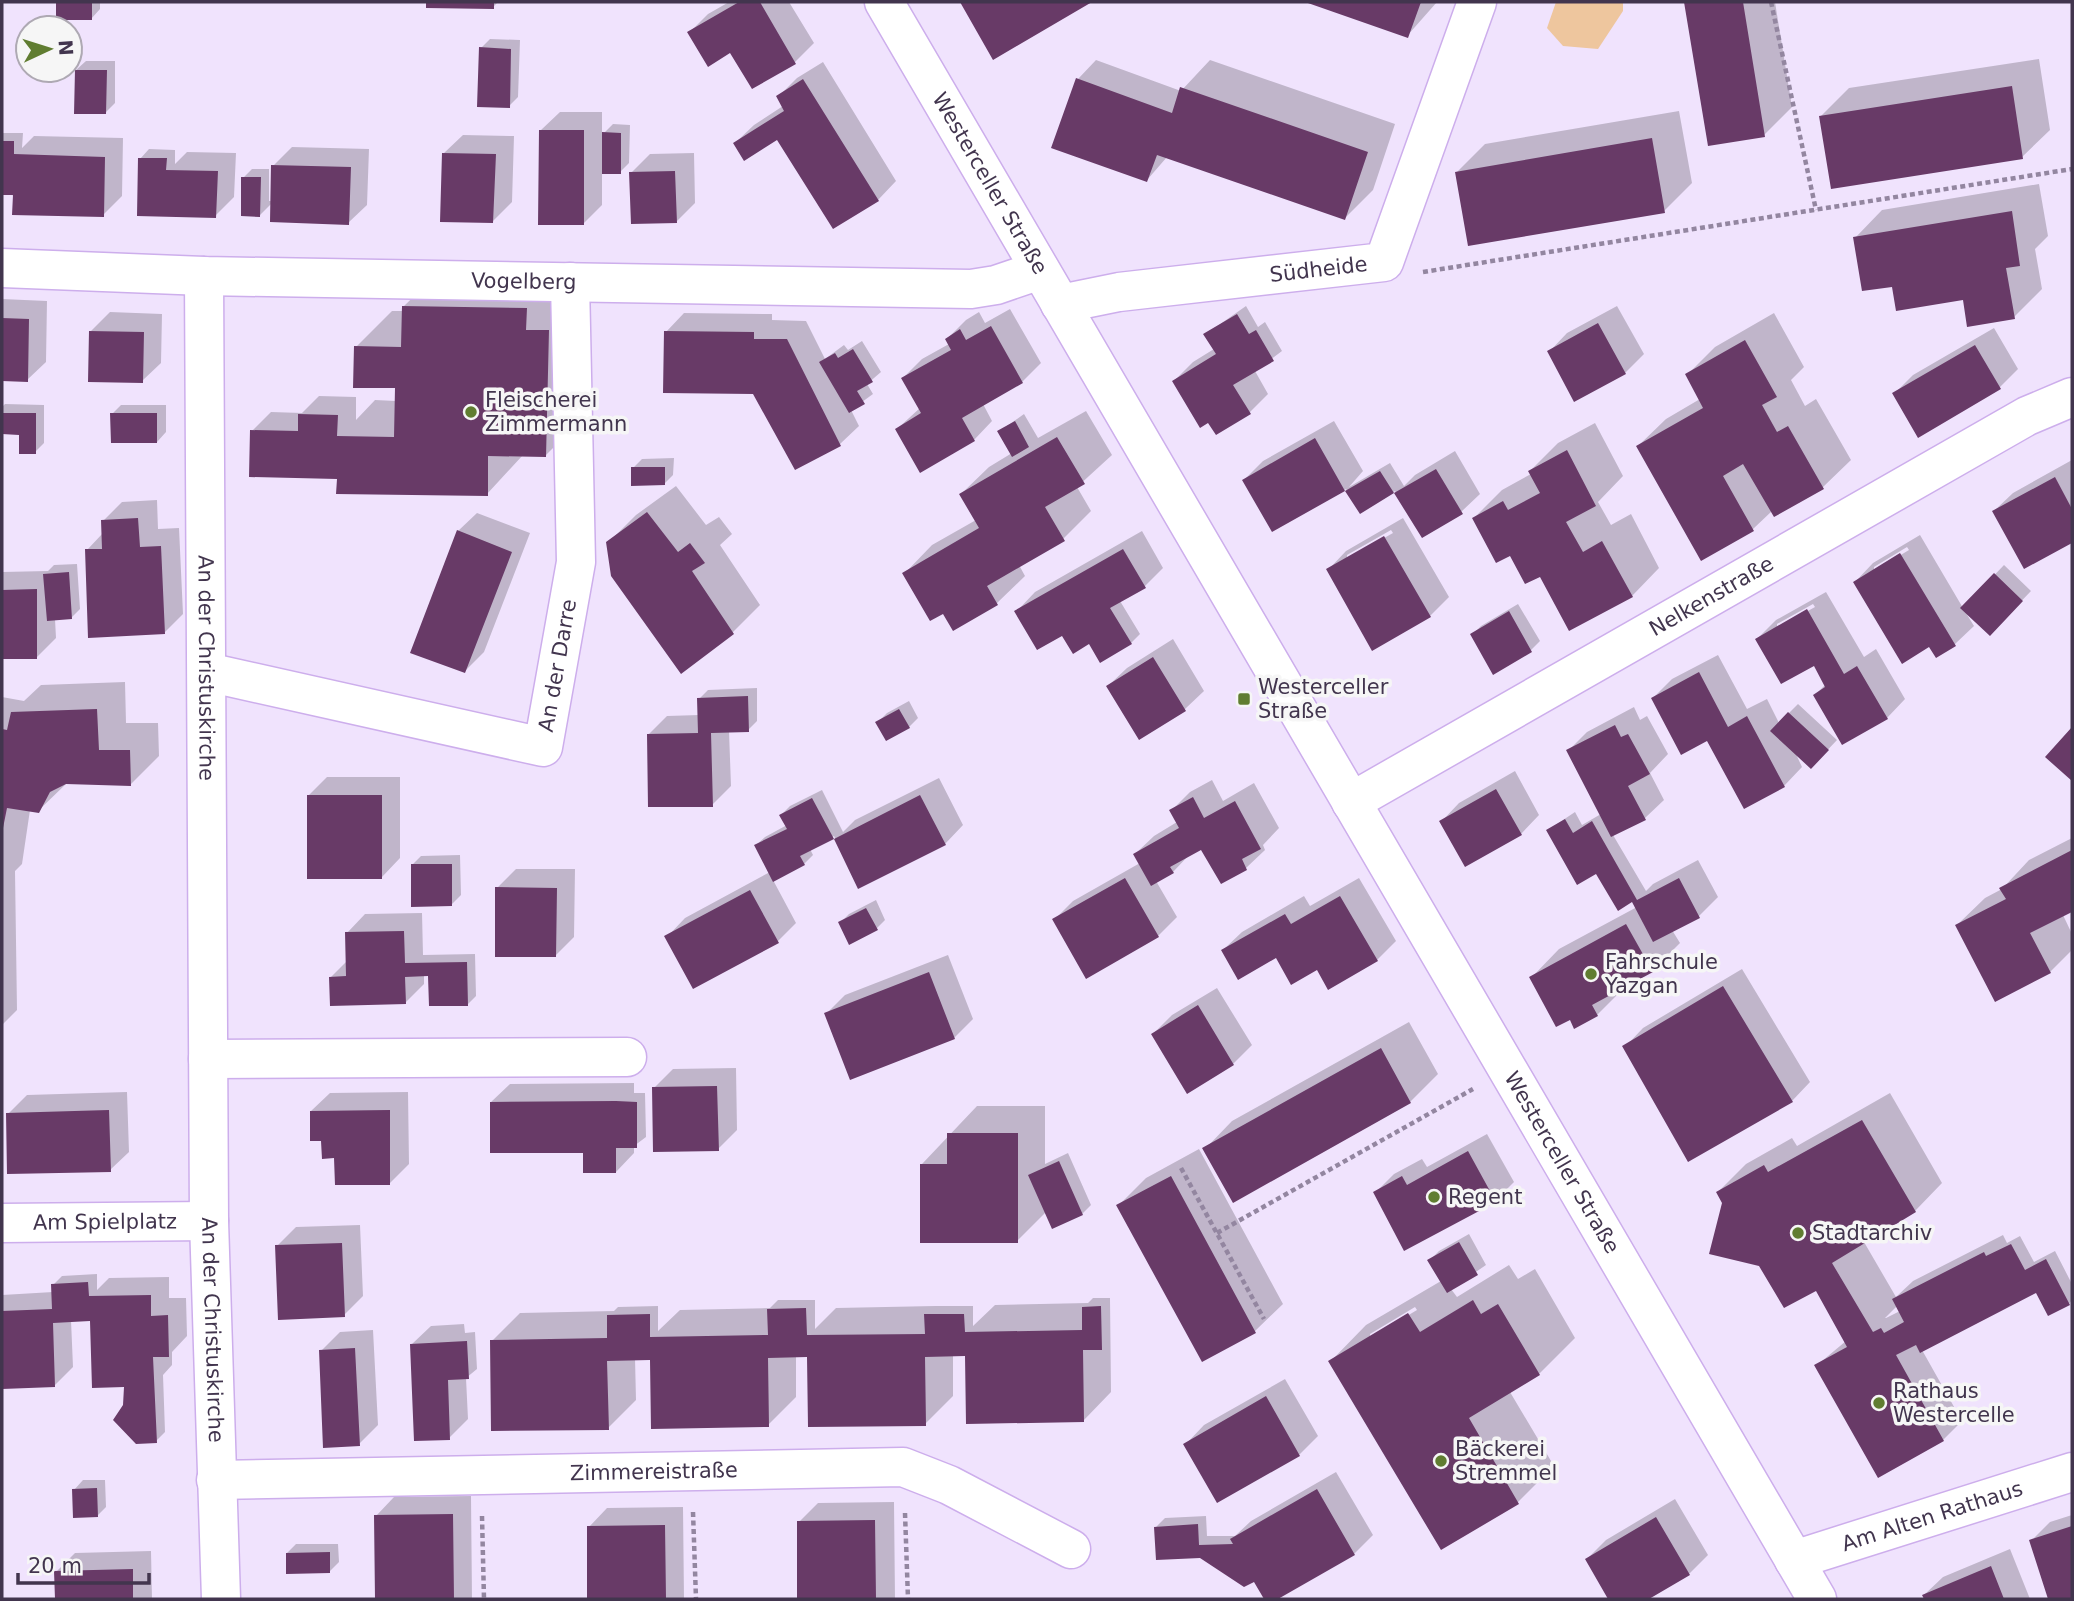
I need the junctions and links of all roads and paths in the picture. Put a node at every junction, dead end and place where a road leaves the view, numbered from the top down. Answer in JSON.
{"nodes":[{"id":1,"x":884,"y":2,"type":"edge"},
{"id":2,"x":1477,"y":2,"type":"edge"},
{"id":3,"x":1771,"y":2,"type":"edge"},
{"id":4,"x":2072,"y":169,"type":"edge"},
{"id":5,"x":1816,"y":210,"type":"junction"},
{"id":6,"x":1384,"y":262,"type":"junction"},
{"id":7,"x":2,"y":268,"type":"edge"},
{"id":8,"x":1040,"y":270,"type":"junction"},
{"id":9,"x":204,"y":276,"type":"junction"},
{"id":10,"x":570,"y":282,"type":"junction"},
{"id":11,"x":1060,"y":304,"type":"junction"},
{"id":12,"x":2072,"y":397,"type":"edge"},
{"id":13,"x":207,"y":672,"type":"junction"},
{"id":14,"x":1351,"y":802,"type":"junction"},
{"id":15,"x":627,"y":1057,"type":"dead end"},
{"id":16,"x":208,"y":1059,"type":"junction"},
{"id":17,"x":1507,"y":1069,"type":"junction"},
{"id":18,"x":1181,"y":1168,"type":"dead end"},
{"id":19,"x":209,"y":1222,"type":"junction"},
{"id":20,"x":2,"y":1223,"type":"edge"},
{"id":21,"x":1217,"y":1233,"type":"junction"},
{"id":22,"x":1264,"y":1319,"type":"dead end"},
{"id":23,"x":902,"y":1467,"type":"junction"},
{"id":24,"x":692,"y":1472,"type":"junction"},
{"id":25,"x":2072,"y":1472,"type":"edge"},
{"id":26,"x":481,"y":1476,"type":"junction"},
{"id":27,"x":216,"y":1480,"type":"junction"},
{"id":28,"x":1071,"y":1549,"type":"dead end"},
{"id":29,"x":1794,"y":1560,"type":"junction"},
{"id":30,"x":221,"y":1599,"type":"edge"},
{"id":31,"x":484,"y":1599,"type":"edge"},
{"id":32,"x":696,"y":1599,"type":"edge"},
{"id":33,"x":908,"y":1599,"type":"edge"},
{"id":34,"x":1817,"y":1599,"type":"edge"}],
"edges":[{"from":1,"to":8,"type":"street","name":"Westerceller Straße"},
{"from":2,"to":6,"type":"street","name":"Südheide"},
{"from":3,"to":5,"type":"path"},
{"from":4,"to":5,"type":"path"},
{"from":5,"to":6,"type":"path"},
{"from":6,"to":11,"type":"street","name":"Südheide"},
{"from":7,"to":9,"type":"street","name":"Vogelberg"},
{"from":8,"to":10,"type":"street","name":"Vogelberg"},
{"from":8,"to":11,"type":"street","name":"Westerceller Straße"},
{"from":9,"to":10,"type":"street","name":"Vogelberg"},
{"from":9,"to":13,"type":"street","name":"An der Christuskirche"},
{"from":10,"to":13,"type":"street","name":"An der Darre"},
{"from":11,"to":14,"type":"street","name":"Westerceller Straße"},
{"from":12,"to":14,"type":"street","name":"Nelkenstraße"},
{"from":13,"to":16,"type":"street","name":"An der Christuskirche"},
{"from":14,"to":17,"type":"street","name":"Westerceller Straße"},
{"from":15,"to":16,"type":"street"},
{"from":16,"to":19,"type":"street","name":"An der Christuskirche"},
{"from":17,"to":21,"type":"path"},
{"from":17,"to":29,"type":"street","name":"Westerceller Straße"},
{"from":18,"to":21,"type":"path"},
{"from":19,"to":20,"type":"street","name":"Am Spielplatz"},
{"from":19,"to":27,"type":"street","name":"An der Christuskirche"},
{"from":21,"to":22,"type":"path"},
{"from":23,"to":24,"type":"street","name":"Zimmereistraße"},
{"from":23,"to":28,"type":"street","name":"Zimmereistraße"},
{"from":23,"to":33,"type":"path"},
{"from":24,"to":26,"type":"street","name":"Zimmereistraße"},
{"from":24,"to":32,"type":"path"},
{"from":25,"to":29,"type":"street","name":"Am Alten Rathaus"},
{"from":26,"to":27,"type":"street","name":"Zimmereistraße"},
{"from":26,"to":31,"type":"path"},
{"from":27,"to":30,"type":"street","name":"An der Christuskirche"},
{"from":29,"to":34,"type":"street","name":"Westerceller Straße"}]}
